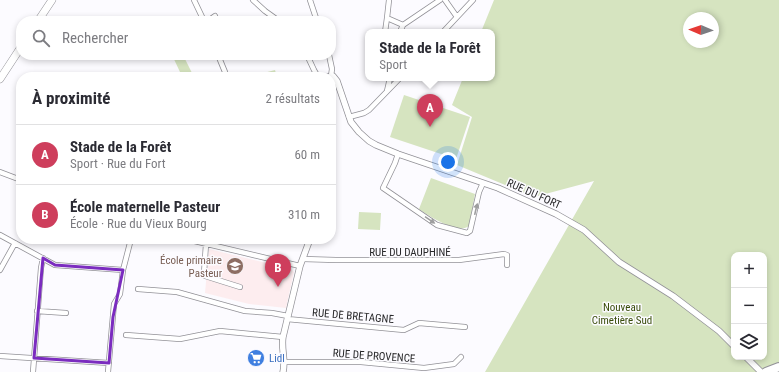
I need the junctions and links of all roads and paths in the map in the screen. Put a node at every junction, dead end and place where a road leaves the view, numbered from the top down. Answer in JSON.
{"nodes":[{"id":1,"x":52,"y":0,"type":"edge"},
{"id":2,"x":194,"y":0,"type":"edge"},
{"id":3,"x":253,"y":0,"type":"edge"},
{"id":4,"x":310,"y":0,"type":"edge"},
{"id":5,"x":389,"y":0,"type":"edge"},
{"id":6,"x":440,"y":0,"type":"edge"},
{"id":7,"x":444,"y":0,"type":"edge"},
{"id":8,"x":473,"y":0,"type":"edge"},
{"id":9,"x":41,"y":16,"type":"edge"},
{"id":10,"x":202,"y":16,"type":"edge"},
{"id":11,"x":272,"y":16,"type":"edge"},
{"id":12,"x":315,"y":16,"type":"edge"},
{"id":13,"x":458,"y":17,"type":"junction"},
{"id":14,"x":387,"y":18,"type":"junction"},
{"id":15,"x":403,"y":25,"type":"junction"},
{"id":16,"x":385,"y":29,"type":"edge"},
{"id":17,"x":401,"y":29,"type":"edge"},
{"id":18,"x":446,"y":29,"type":"edge"},
{"id":19,"x":16,"y":55,"type":"edge"},
{"id":20,"x":220,"y":60,"type":"edge"},
{"id":21,"x":309,"y":60,"type":"edge"},
{"id":22,"x":330,"y":60,"type":"edge"},
{"id":23,"x":225,"y":72,"type":"dead end"},
{"id":24,"x":315,"y":72,"type":"edge"},
{"id":25,"x":331,"y":72,"type":"edge"},
{"id":26,"x":0,"y":79,"type":"edge"},
{"id":27,"x":336,"y":80,"type":"edge"},
{"id":28,"x":390,"y":81,"type":"edge"},
{"id":29,"x":397,"y":81,"type":"edge"},
{"id":30,"x":388,"y":91,"type":"junction"},
{"id":31,"x":349,"y":117,"type":"junction"},
{"id":32,"x":398,"y":154,"type":"junction"},
{"id":33,"x":0,"y":172,"type":"edge"},
{"id":34,"x":16,"y":178,"type":"edge"},
{"id":35,"x":483,"y":183,"type":"junction"},
{"id":36,"x":0,"y":235,"type":"edge"},
{"id":37,"x":15,"y":243,"type":"joint"},
{"id":38,"x":17,"y":244,"type":"edge"},
{"id":39,"x":130,"y":244,"type":"edge"},
{"id":40,"x":206,"y":244,"type":"joint"},
{"id":41,"x":308,"y":244,"type":"edge"},
{"id":42,"x":42,"y":258,"type":"junction"},
{"id":43,"x":302,"y":259,"type":"junction"},
{"id":44,"x":507,"y":265,"type":"dead end"},
{"id":45,"x":300,"y":266,"type":"junction"},
{"id":46,"x":0,"y":270,"type":"edge"},
{"id":47,"x":123,"y":270,"type":"junction"},
{"id":48,"x":240,"y":287,"type":"dead end"},
{"id":49,"x":138,"y":289,"type":"dead end"},
{"id":50,"x":37,"y":311,"type":"junction"},
{"id":51,"x":66,"y":313,"type":"dead end"},
{"id":52,"x":288,"y":318,"type":"junction"},
{"id":53,"x":465,"y":327,"type":"dead end"},
{"id":54,"x":126,"y":335,"type":"dead end"},
{"id":55,"x":283,"y":337,"type":"junction"},
{"id":56,"x":731,"y":343,"type":"edge"},
{"id":57,"x":0,"y":356,"type":"edge"},
{"id":58,"x":461,"y":357,"type":"dead end"},
{"id":59,"x":34,"y":358,"type":"junction"},
{"id":60,"x":749,"y":360,"type":"edge"},
{"id":61,"x":284,"y":362,"type":"junction"},
{"id":62,"x":109,"y":363,"type":"junction"},
{"id":63,"x":779,"y":367,"type":"edge"},
{"id":64,"x":33,"y":372,"type":"edge"},
{"id":65,"x":108,"y":372,"type":"edge"},
{"id":66,"x":283,"y":372,"type":"edge"},
{"id":67,"x":761,"y":372,"type":"edge"},
{"id":68,"x":766,"y":372,"type":"edge"}],
"edges":[{"from":1,"to":9,"type":"main road"},
{"from":2,"to":10,"type":"street"},
{"from":3,"to":11,"type":"street"},
{"from":4,"to":12,"type":"street"},
{"from":5,"to":14,"type":"street"},
{"from":6,"to":15,"type":"street"},
{"from":7,"to":13,"type":"street"},
{"from":8,"to":13,"type":"street"},
{"from":13,"to":18,"type":"street"},
{"from":14,"to":15,"type":"street"},
{"from":14,"to":16,"type":"street"},
{"from":15,"to":17,"type":"street"},
{"from":19,"to":26,"type":"main road"},
{"from":20,"to":23,"type":"street"},
{"from":21,"to":24,"type":"street"},
{"from":22,"to":25,"type":"street"},
{"from":27,"to":31,"type":"street","name":"RUE DU FORT"},
{"from":28,"to":30,"type":"street"},
{"from":29,"to":30,"type":"street"},
{"from":30,"to":31,"type":"street"},
{"from":31,"to":32,"type":"street","name":"RUE DU FORT"},
{"from":32,"to":35,"type":"street","name":"RUE DU FORT"},
{"from":32,"to":35,"type":"street","one_way":true},
{"from":33,"to":34,"type":"street"},
{"from":35,"to":56,"type":"street","name":"RUE DU FORT"},
{"from":36,"to":37,"type":"street"},
{"from":37,"to":46,"type":"street"},
{"from":38,"to":42,"type":"street"},
{"from":39,"to":47,"type":"street"},
{"from":40,"to":45,"type":"street"},
{"from":40,"to":48,"type":"street"},
{"from":41,"to":43,"type":"street"},
{"from":42,"to":47,"type":"street"},
{"from":42,"to":50,"type":"street"},
{"from":43,"to":44,"type":"street","name":"RUE DU DAUPHINÉ"},
{"from":43,"to":45,"type":"street"},
{"from":45,"to":52,"type":"street"},
{"from":47,"to":62,"type":"street"},
{"from":49,"to":52,"type":"street","name":"RUE DE BRETAGNE"},
{"from":50,"to":51,"type":"street"},
{"from":50,"to":59,"type":"street"},
{"from":52,"to":53,"type":"street","name":"RUE DE BRETAGNE"},
{"from":52,"to":55,"type":"street"},
{"from":54,"to":55,"type":"street"},
{"from":55,"to":61,"type":"street"},
{"from":57,"to":59,"type":"street"},
{"from":58,"to":61,"type":"street","name":"RUE DE PROVENCE"},
{"from":59,"to":62,"type":"street"},
{"from":59,"to":64,"type":"street"},
{"from":60,"to":67,"type":"street"},
{"from":61,"to":66,"type":"street"},
{"from":62,"to":65,"type":"street"},
{"from":63,"to":68,"type":"highway"}]}
